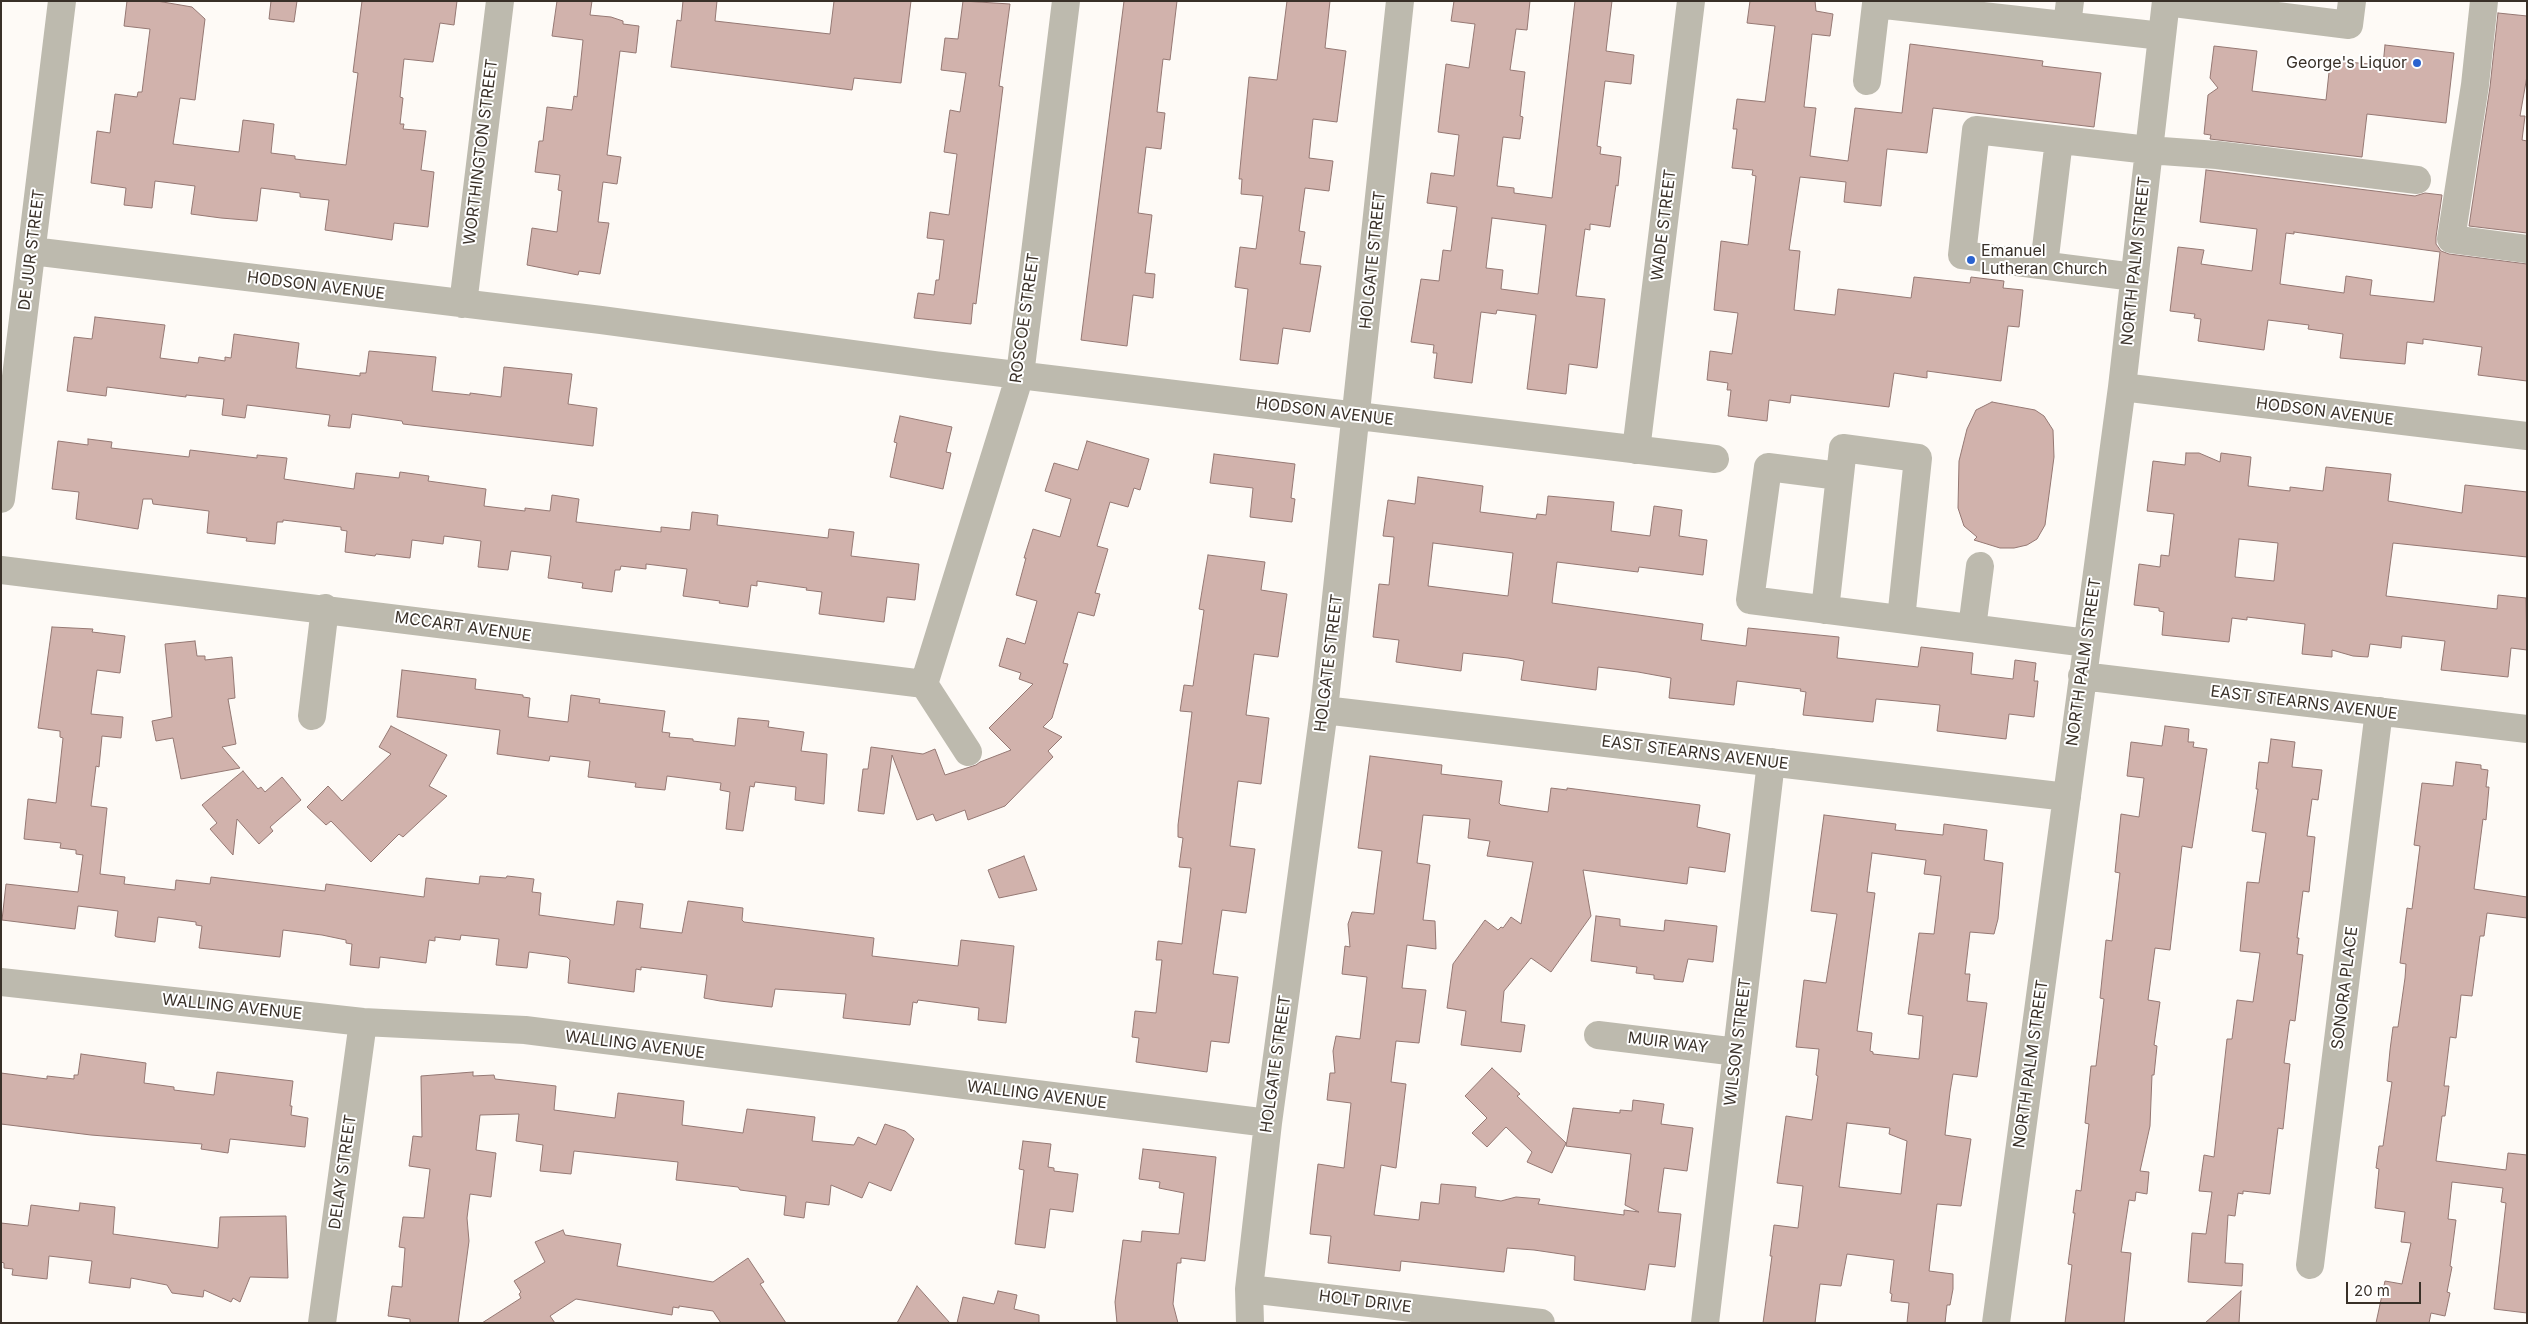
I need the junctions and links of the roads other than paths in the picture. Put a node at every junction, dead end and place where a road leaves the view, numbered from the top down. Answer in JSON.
{"nodes":[{"id":1,"x":62,"y":1,"type":"edge"},
{"id":2,"x":500,"y":1,"type":"edge"},
{"id":3,"x":1066,"y":1,"type":"edge"},
{"id":4,"x":1400,"y":1,"type":"edge"},
{"id":5,"x":1692,"y":1,"type":"edge"},
{"id":6,"x":2166,"y":1,"type":"edge"},
{"id":7,"x":2352,"y":1,"type":"edge"},
{"id":8,"x":2484,"y":1,"type":"edge"},
{"id":9,"x":1950,"y":7,"type":"edge"},
{"id":10,"x":2069,"y":13,"type":"edge"},
{"id":11,"x":2162,"y":36,"type":"junction"},
{"id":12,"x":1867,"y":81,"type":"dead end"},
{"id":13,"x":2059,"y":140,"type":"junction"},
{"id":14,"x":2148,"y":150,"type":"junction"},
{"id":15,"x":2418,"y":180,"type":"dead end"},
{"id":16,"x":2527,"y":249,"type":"edge"},
{"id":17,"x":32,"y":251,"type":"junction"},
{"id":18,"x":2044,"y":265,"type":"junction"},
{"id":19,"x":2134,"y":277,"type":"junction"},
{"id":20,"x":463,"y":304,"type":"junction"},
{"id":21,"x":1020,"y":375,"type":"junction"},
{"id":22,"x":2122,"y":387,"type":"junction"},
{"id":23,"x":1357,"y":416,"type":"junction"},
{"id":24,"x":2527,"y":436,"type":"edge"},
{"id":25,"x":1636,"y":450,"type":"junction"},
{"id":26,"x":1715,"y":459,"type":"dead end"},
{"id":27,"x":1839,"y":476,"type":"junction"},
{"id":28,"x":1,"y":499,"type":"edge"},
{"id":29,"x":1980,"y":566,"type":"dead end"},
{"id":30,"x":1,"y":570,"type":"edge"},
{"id":31,"x":325,"y":608,"type":"junction"},
{"id":32,"x":1825,"y":610,"type":"junction"},
{"id":33,"x":1901,"y":619,"type":"junction"},
{"id":34,"x":1972,"y":628,"type":"junction"},
{"id":35,"x":2087,"y":643,"type":"junction"},
{"id":36,"x":2082,"y":676,"type":"junction"},
{"id":37,"x":924,"y":684,"type":"junction"},
{"id":38,"x":1324,"y":710,"type":"junction"},
{"id":39,"x":2379,"y":711,"type":"junction"},
{"id":40,"x":312,"y":716,"type":"dead end"},
{"id":41,"x":2527,"y":729,"type":"edge"},
{"id":42,"x":968,"y":752,"type":"dead end"},
{"id":43,"x":1771,"y":762,"type":"junction"},
{"id":44,"x":2066,"y":797,"type":"junction"},
{"id":45,"x":1,"y":982,"type":"edge"},
{"id":46,"x":363,"y":1022,"type":"junction"},
{"id":47,"x":1598,"y":1035,"type":"dead end"},
{"id":48,"x":1737,"y":1052,"type":"junction"},
{"id":49,"x":1268,"y":1123,"type":"junction"},
{"id":50,"x":2310,"y":1265,"type":"dead end"},
{"id":51,"x":1249,"y":1289,"type":"junction"},
{"id":52,"x":322,"y":1323,"type":"edge"},
{"id":53,"x":1250,"y":1323,"type":"edge"},
{"id":54,"x":1540,"y":1323,"type":"edge"},
{"id":55,"x":1705,"y":1323,"type":"edge"},
{"id":56,"x":1996,"y":1323,"type":"edge"}],
"edges":[{"from":1,"to":17,"type":"street","name":"DE JUR STREET"},
{"from":2,"to":20,"type":"street","name":"WORTHINGTON STREET"},
{"from":3,"to":21,"type":"street","name":"ROSCOE STREET"},
{"from":4,"to":23,"type":"street","name":"HOLGATE STREET"},
{"from":5,"to":25,"type":"street","name":"WADE STREET"},
{"from":6,"to":7,"type":"street"},
{"from":6,"to":11,"type":"street","name":"NORTH PALM STREET"},
{"from":8,"to":16,"type":"street"},
{"from":9,"to":10,"type":"street"},
{"from":9,"to":12,"type":"street"},
{"from":10,"to":11,"type":"street"},
{"from":11,"to":14,"type":"street","name":"NORTH PALM STREET"},
{"from":13,"to":14,"type":"street"},
{"from":13,"to":18,"type":"street"},
{"from":13,"to":18,"type":"street"},
{"from":14,"to":15,"type":"street"},
{"from":14,"to":19,"type":"street","name":"NORTH PALM STREET"},
{"from":17,"to":20,"type":"street","name":"HODSON AVENUE"},
{"from":17,"to":28,"type":"street","name":"DE JUR STREET"},
{"from":18,"to":19,"type":"street"},
{"from":19,"to":22,"type":"street","name":"NORTH PALM STREET"},
{"from":20,"to":21,"type":"street","name":"HODSON AVENUE"},
{"from":21,"to":23,"type":"street","name":"HODSON AVENUE"},
{"from":21,"to":37,"type":"street","name":"ROSCOE STREET"},
{"from":22,"to":24,"type":"street","name":"HODSON AVENUE"},
{"from":22,"to":35,"type":"street","name":"NORTH PALM STREET"},
{"from":23,"to":25,"type":"street","name":"HODSON AVENUE"},
{"from":23,"to":38,"type":"street","name":"HOLGATE STREET"},
{"from":25,"to":26,"type":"street","name":"HODSON AVENUE"},
{"from":27,"to":32,"type":"street"},
{"from":27,"to":32,"type":"street"},
{"from":27,"to":33,"type":"street"},
{"from":29,"to":34,"type":"street"},
{"from":30,"to":31,"type":"street","name":"MCCART AVENUE"},
{"from":31,"to":37,"type":"street","name":"MCCART AVENUE"},
{"from":31,"to":40,"type":"street"},
{"from":32,"to":33,"type":"street"},
{"from":33,"to":34,"type":"street"},
{"from":34,"to":35,"type":"street"},
{"from":35,"to":36,"type":"street","name":"NORTH PALM STREET"},
{"from":36,"to":39,"type":"street","name":"EAST STEARNS AVENUE"},
{"from":36,"to":44,"type":"street","name":"NORTH PALM STREET"},
{"from":37,"to":42,"type":"street"},
{"from":38,"to":43,"type":"street","name":"EAST STEARNS AVENUE"},
{"from":38,"to":49,"type":"street","name":"HOLGATE STREET"},
{"from":39,"to":41,"type":"street","name":"EAST STEARNS AVENUE"},
{"from":39,"to":50,"type":"street","name":"SONORA PLACE"},
{"from":43,"to":44,"type":"street","name":"EAST STEARNS AVENUE"},
{"from":43,"to":48,"type":"street","name":"WILSON STREET"},
{"from":44,"to":56,"type":"street","name":"NORTH PALM STREET"},
{"from":45,"to":46,"type":"street","name":"WALLING AVENUE"},
{"from":46,"to":49,"type":"street","name":"WALLING AVENUE"},
{"from":46,"to":52,"type":"street","name":"DELAY STREET"},
{"from":47,"to":48,"type":"street","name":"MUIR WAY"},
{"from":48,"to":55,"type":"street","name":"WILSON STREET"},
{"from":49,"to":51,"type":"street","name":"HOLGATE STREET"},
{"from":51,"to":53,"type":"street","name":"HOLGATE STREET"},
{"from":51,"to":54,"type":"street","name":"HOLT DRIVE"}]}
